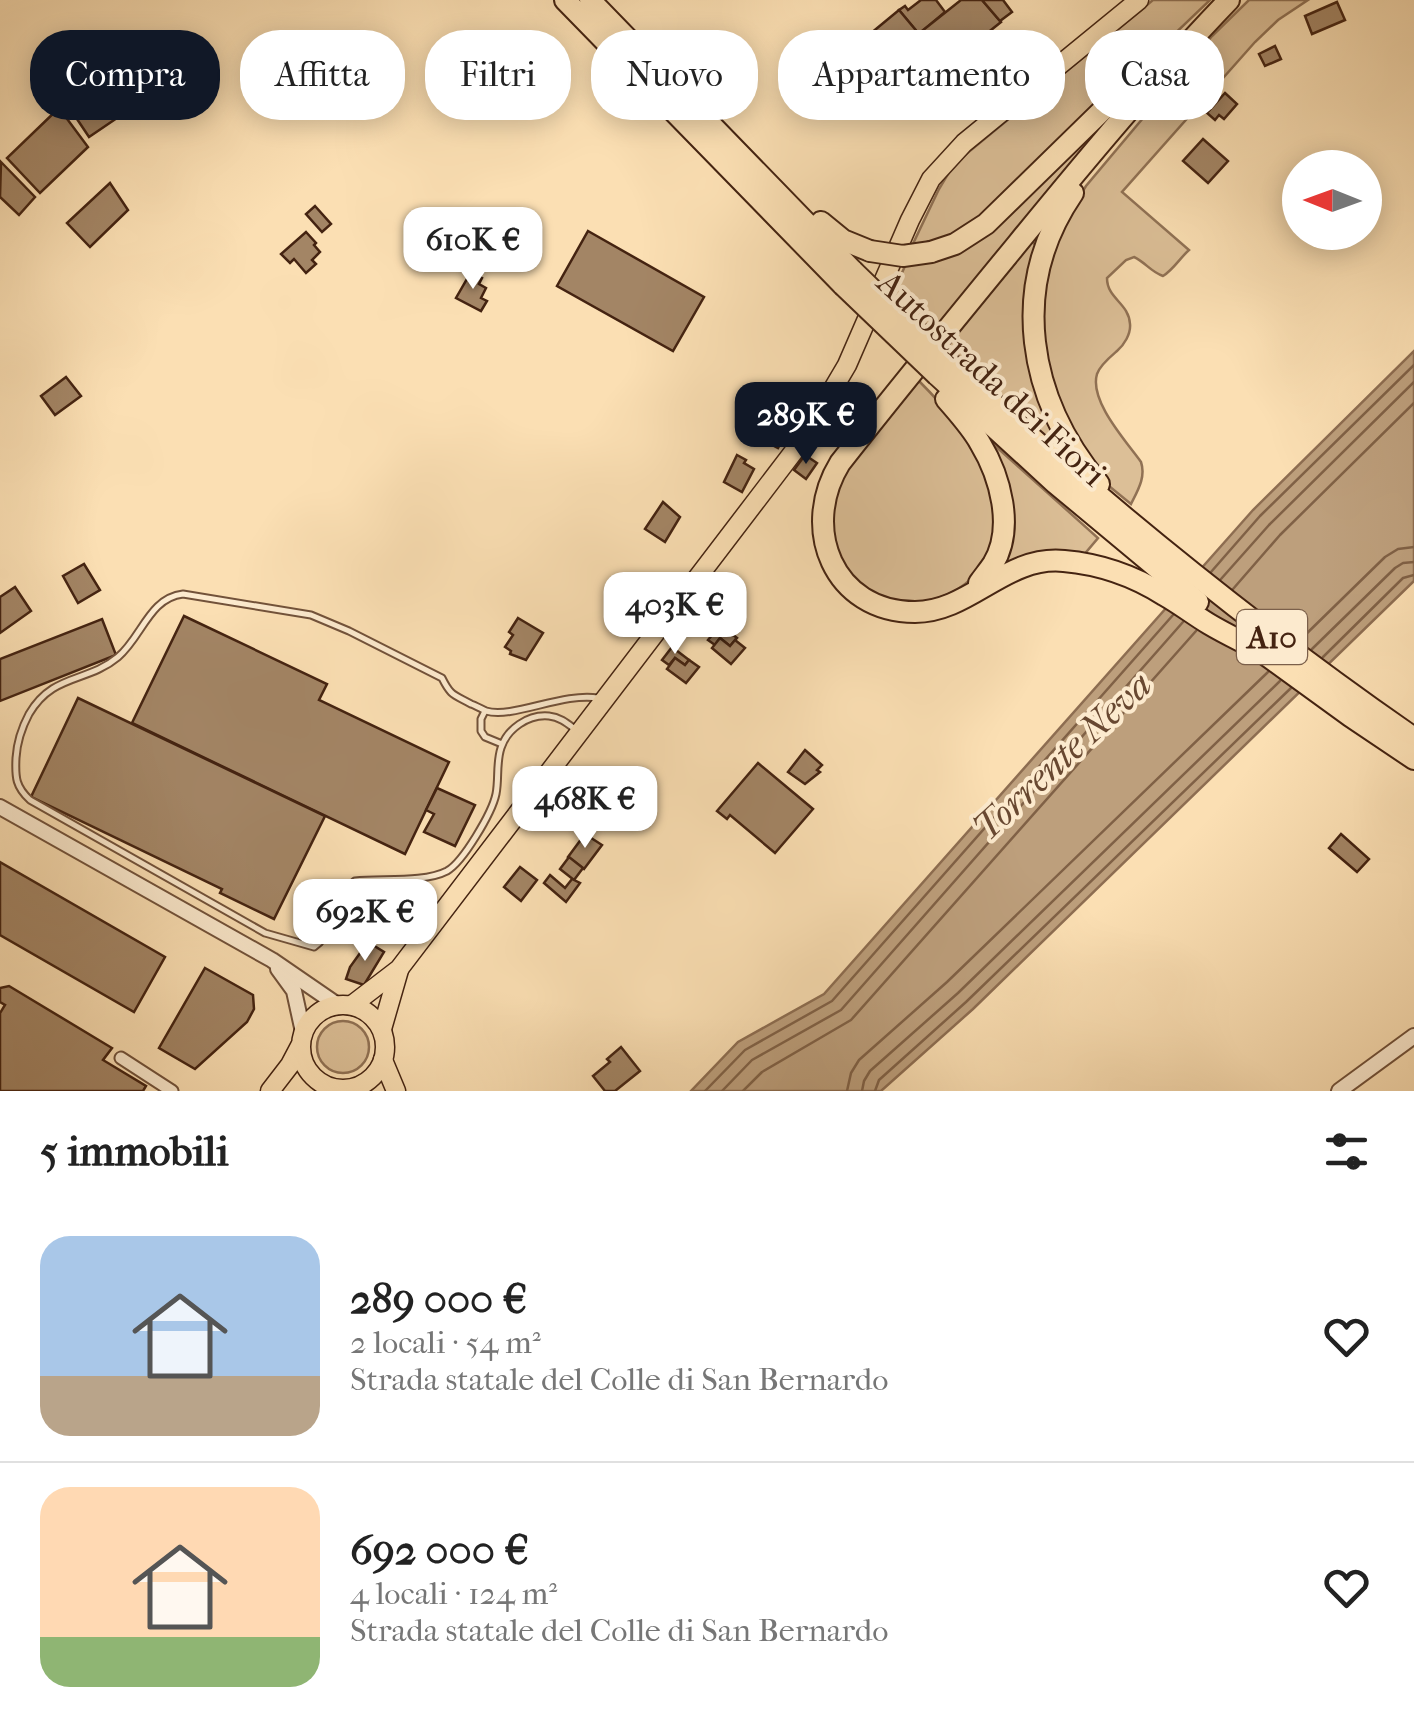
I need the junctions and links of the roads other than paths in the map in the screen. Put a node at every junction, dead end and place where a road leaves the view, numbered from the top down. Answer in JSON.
{"nodes":[{"id":1,"x":565,"y":0,"type":"edge"},
{"id":2,"x":590,"y":0,"type":"edge"},
{"id":3,"x":1139,"y":0,"type":"edge"},
{"id":4,"x":1229,"y":0,"type":"edge"},
{"id":5,"x":1200,"y":30,"type":"edge"},
{"id":6,"x":1094,"y":120,"type":"edge"},
{"id":7,"x":1121,"y":120,"type":"edge"},
{"id":8,"x":1098,"y":147,"type":"junction"},
{"id":9,"x":743,"y":157,"type":"junction"},
{"id":10,"x":848,"y":278,"type":"junction"},
{"id":11,"x":937,"y":372,"type":"junction"},
{"id":12,"x":1130,"y":535,"type":"junction"},
{"id":13,"x":972,"y":592,"type":"junction"},
{"id":14,"x":1256,"y":649,"type":"junction"},
{"id":15,"x":606,"y":700,"type":"junction"},
{"id":16,"x":485,"y":711,"type":"junction"},
{"id":17,"x":580,"y":734,"type":"junction"},
{"id":18,"x":1414,"y":738,"type":"edge"},
{"id":19,"x":503,"y":744,"type":"junction"},
{"id":20,"x":1414,"y":758,"type":"edge"},
{"id":21,"x":0,"y":807,"type":"edge"},
{"id":22,"x":272,"y":960,"type":"junction"},
{"id":23,"x":399,"y":969,"type":"junction"},
{"id":24,"x":344,"y":1004,"type":"junction"},
{"id":25,"x":382,"y":1029,"type":"junction"},
{"id":26,"x":1414,"y":1036,"type":"edge"},
{"id":27,"x":302,"y":1039,"type":"junction"},
{"id":28,"x":120,"y":1058,"type":"dead end"},
{"id":29,"x":383,"y":1060,"type":"junction"},
{"id":30,"x":333,"y":1090,"type":"edge"},
{"id":31,"x":172,"y":1091,"type":"edge"},
{"id":32,"x":270,"y":1091,"type":"edge"},
{"id":33,"x":396,"y":1091,"type":"edge"},
{"id":34,"x":1339,"y":1091,"type":"edge"}],
"edges":[{"from":1,"to":10,"type":"highway","name":"Autostrada dei Fiori","number":"A10"},
{"from":2,"to":9,"type":"highway","name":"Autostrada dei Fiori","number":"A10"},
{"from":3,"to":15,"type":"main road"},
{"from":4,"to":5,"type":"highway"},
{"from":6,"to":9,"type":"highway","bridge":true},
{"from":7,"to":8,"type":"highway"},
{"from":8,"to":12,"type":"highway"},
{"from":8,"to":13,"type":"highway"},
{"from":9,"to":10,"type":"highway","name":"Autostrada dei Fiori","number":"A10"},
{"from":10,"to":11,"type":"highway","name":"Autostrada dei Fiori","number":"A10","bridge":true},
{"from":10,"to":11,"type":"highway","name":"Autostrada dei Fiori","number":"A10","bridge":true},
{"from":11,"to":12,"type":"highway","name":"Autostrada dei Fiori","number":"A10"},
{"from":11,"to":13,"type":"highway"},
{"from":12,"to":14,"type":"highway","name":"Autostrada dei Fiori","number":"A10"},
{"from":12,"to":18,"type":"highway","name":"Autostrada dei Fiori","number":"A10"},
{"from":13,"to":14,"type":"highway"},
{"from":14,"to":20,"type":"highway","name":"Autostrada dei Fiori","number":"A10"},
{"from":15,"to":16,"type":"lane"},
{"from":15,"to":17,"type":"main road"},
{"from":16,"to":19,"type":"lane"},
{"from":16,"to":19,"type":"lane"},
{"from":17,"to":19,"type":"lane"},
{"from":17,"to":23,"type":"main road"},
{"from":21,"to":22,"type":"street"},
{"from":22,"to":24,"type":"street"},
{"from":22,"to":27,"type":"street"},
{"from":23,"to":24,"type":"main road"},
{"from":23,"to":25,"type":"main road"},
{"from":24,"to":25,"type":"main road"},
{"from":24,"to":27,"type":"main road"},
{"from":25,"to":29,"type":"main road"},
{"from":26,"to":34,"type":"street"},
{"from":27,"to":30,"type":"main road"},
{"from":27,"to":32,"type":"main road"},
{"from":28,"to":31,"type":"street"},
{"from":29,"to":30,"type":"main road"},
{"from":29,"to":33,"type":"main road"}]}
